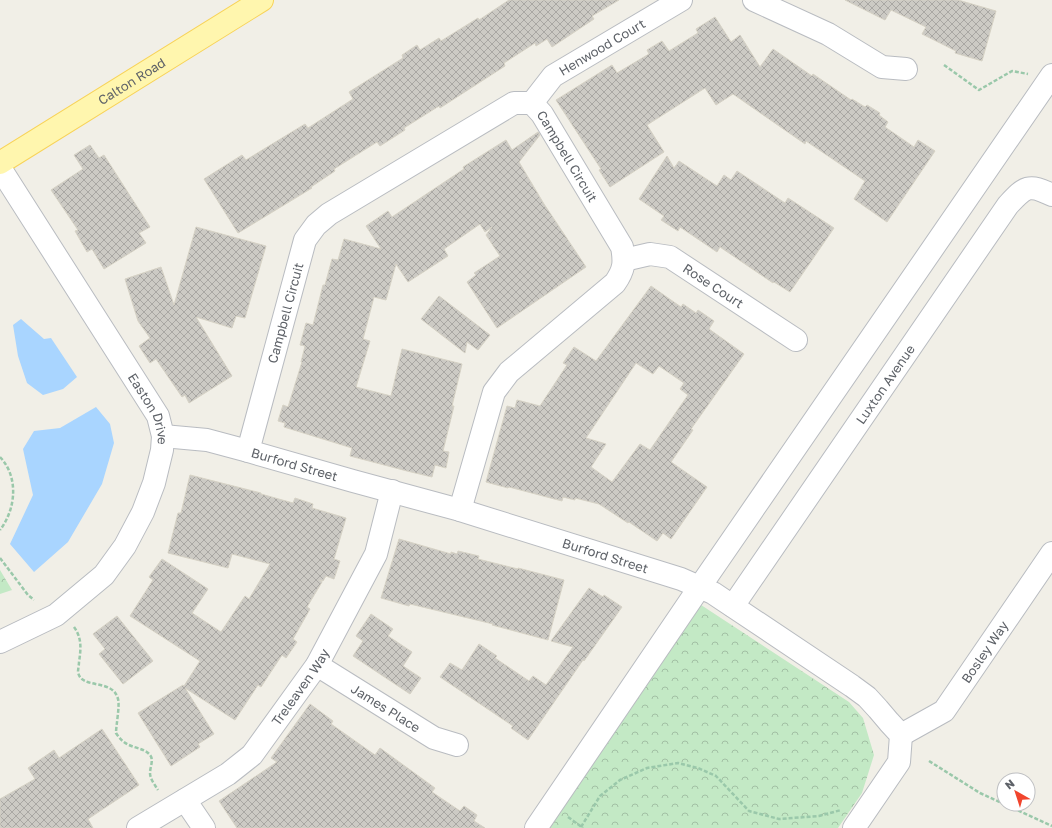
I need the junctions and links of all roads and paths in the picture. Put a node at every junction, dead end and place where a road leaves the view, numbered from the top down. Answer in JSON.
{"nodes":[{"id":1,"x":262,"y":0,"type":"edge"},
{"id":2,"x":681,"y":0,"type":"edge"},
{"id":3,"x":754,"y":0,"type":"edge"},
{"id":4,"x":944,"y":65,"type":"dead end"},
{"id":5,"x":906,"y":69,"type":"dead end"},
{"id":6,"x":1049,"y":80,"type":"edge"},
{"id":7,"x":532,"y":103,"type":"junction"},
{"id":8,"x":0,"y":163,"type":"edge"},
{"id":9,"x":0,"y":168,"type":"edge"},
{"id":10,"x":1052,"y":195,"type":"edge"},
{"id":11,"x":624,"y":260,"type":"junction"},
{"id":12,"x":796,"y":340,"type":"dead end"},
{"id":13,"x":163,"y":436,"type":"junction"},
{"id":14,"x":248,"y":451,"type":"junction"},
{"id":15,"x":0,"y":456,"type":"edge"},
{"id":16,"x":392,"y":491,"type":"junction"},
{"id":17,"x":460,"y":510,"type":"junction"},
{"id":18,"x":0,"y":530,"type":"edge"},
{"id":19,"x":1052,"y":553,"type":"edge"},
{"id":20,"x":0,"y":558,"type":"edge"},
{"id":21,"x":699,"y":588,"type":"junction"},
{"id":22,"x":34,"y":600,"type":"dead end"},
{"id":23,"x":733,"y":606,"type":"junction"},
{"id":24,"x":71,"y":623,"type":"dead end"},
{"id":25,"x":0,"y":642,"type":"edge"},
{"id":26,"x":317,"y":665,"type":"junction"},
{"id":27,"x":901,"y":735,"type":"junction"},
{"id":28,"x":457,"y":745,"type":"dead end"},
{"id":29,"x":929,"y":761,"type":"dead end"},
{"id":30,"x":158,"y":790,"type":"dead end"},
{"id":31,"x":185,"y":800,"type":"junction"},
{"id":32,"x":843,"y":809,"type":"dead end"},
{"id":33,"x":1052,"y":826,"type":"edge"},
{"id":34,"x":581,"y":827,"type":"dead end"},
{"id":35,"x":138,"y":828,"type":"edge"},
{"id":36,"x":204,"y":828,"type":"edge"},
{"id":37,"x":536,"y":828,"type":"edge"},
{"id":38,"x":854,"y":828,"type":"edge"}],
"edges":[{"from":1,"to":8,"type":"main road","name":"Calton Road"},
{"from":2,"to":7,"type":"street","name":"Henwood Court"},
{"from":3,"to":5,"type":"street"},
{"from":4,"to":6,"type":"path"},
{"from":6,"to":21,"type":"street"},
{"from":7,"to":11,"type":"street","name":"Campbell Circuit"},
{"from":7,"to":14,"type":"street","name":"Campbell Circuit"},
{"from":9,"to":13,"type":"street","name":"Easton Drive"},
{"from":10,"to":23,"type":"street","name":"Luxton Avenue"},
{"from":11,"to":12,"type":"street","name":"Rose Court"},
{"from":11,"to":17,"type":"street"},
{"from":13,"to":14,"type":"street","name":"Burford Street"},
{"from":13,"to":25,"type":"street","name":"Easton Drive"},
{"from":14,"to":16,"type":"street","name":"Burford Street"},
{"from":15,"to":18,"type":"path"},
{"from":16,"to":17,"type":"street","name":"Burford Street"},
{"from":16,"to":26,"type":"street","name":"Treleaven Way"},
{"from":17,"to":21,"type":"street","name":"Burford Street"},
{"from":19,"to":27,"type":"street","name":"Bosley Way"},
{"from":20,"to":22,"type":"path"},
{"from":21,"to":23,"type":"street","name":"Burford Street"},
{"from":21,"to":37,"type":"street"},
{"from":23,"to":27,"type":"street","name":"Burford Street"},
{"from":24,"to":30,"type":"path"},
{"from":26,"to":28,"type":"street","name":"James Place"},
{"from":26,"to":31,"type":"street","name":"Treleaven Way"},
{"from":27,"to":38,"type":"street"},
{"from":29,"to":33,"type":"path"},
{"from":31,"to":35,"type":"street","name":"Treleaven Way"},
{"from":31,"to":36,"type":"street"},
{"from":32,"to":34,"type":"path"}]}
